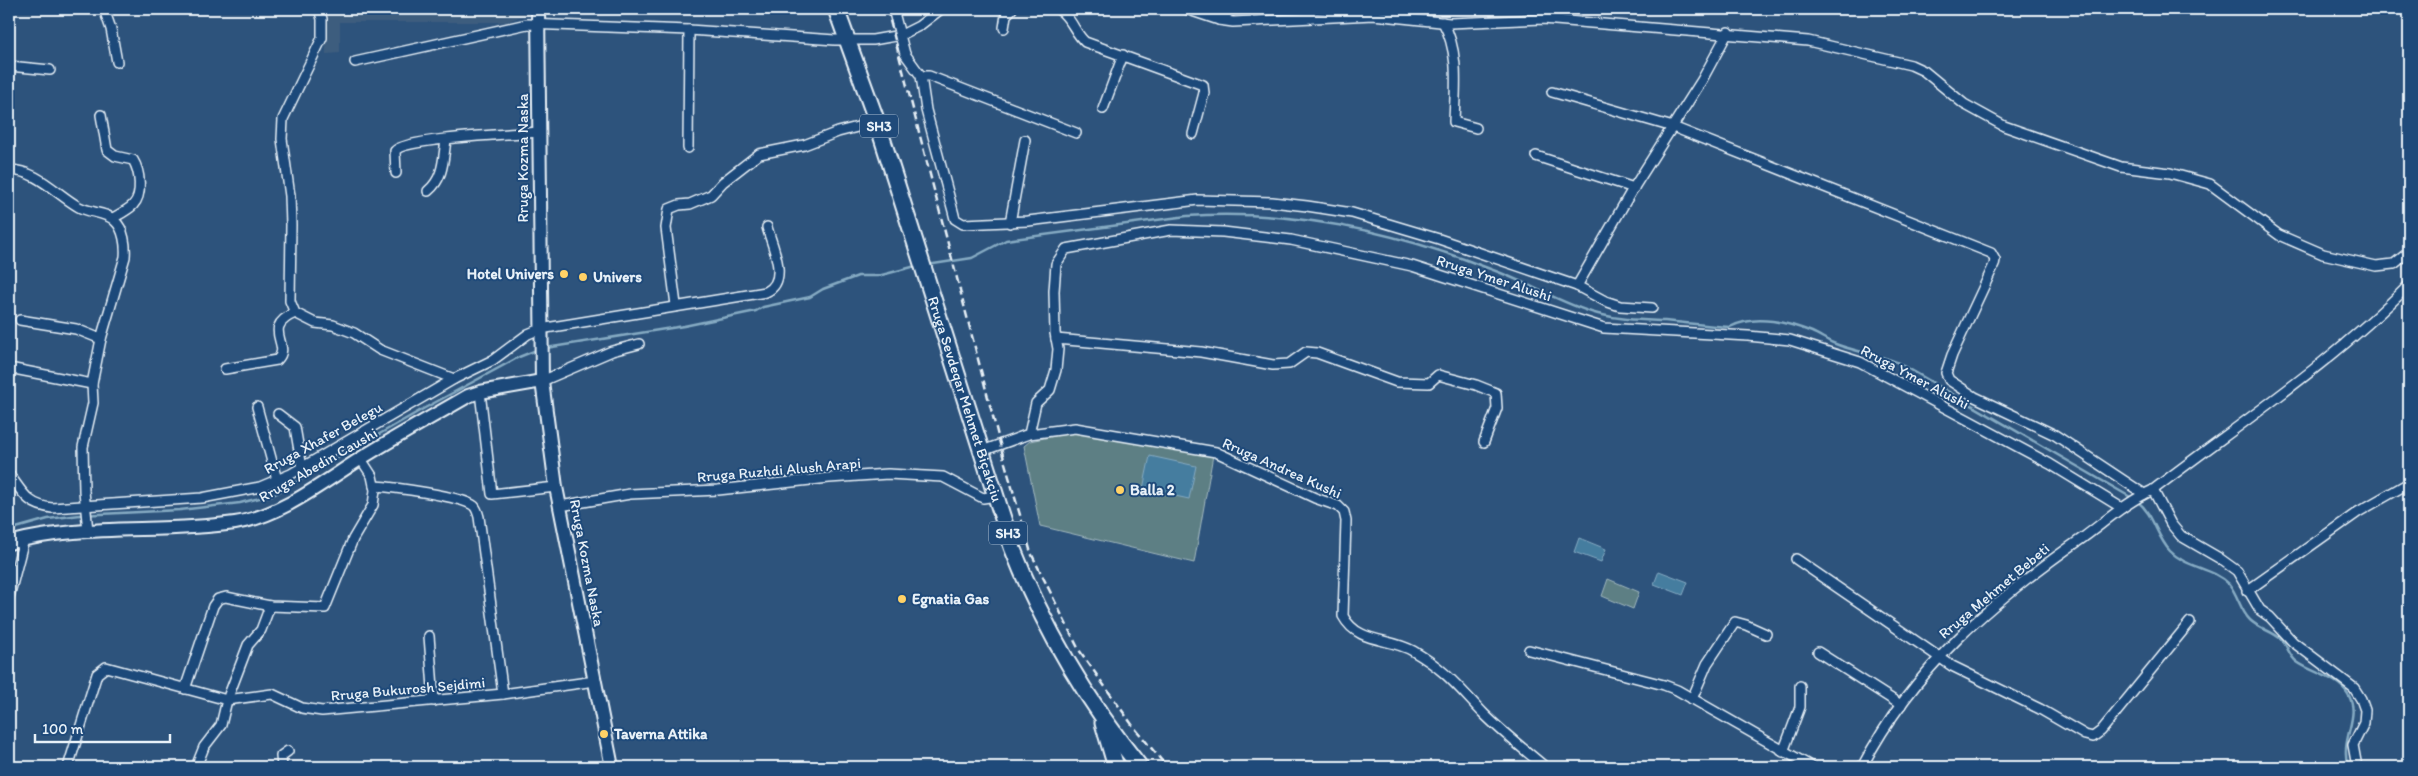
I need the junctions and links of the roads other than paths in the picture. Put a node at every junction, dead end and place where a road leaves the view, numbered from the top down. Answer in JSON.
{"nodes":[{"id":1,"x":104,"y":9,"type":"edge"},
{"id":2,"x":319,"y":9,"type":"edge"},
{"id":3,"x":538,"y":9,"type":"edge"},
{"id":4,"x":836,"y":9,"type":"edge"},
{"id":5,"x":893,"y":9,"type":"edge"},
{"id":6,"x":941,"y":9,"type":"edge"},
{"id":7,"x":1012,"y":9,"type":"edge"},
{"id":8,"x":1058,"y":9,"type":"edge"},
{"id":9,"x":1186,"y":9,"type":"edge"},
{"id":10,"x":1233,"y":9,"type":"edge"},
{"id":11,"x":1219,"y":20,"type":"junction"},
{"id":12,"x":1443,"y":22,"type":"junction"},
{"id":13,"x":539,"y":23,"type":"junction"},
{"id":14,"x":1004,"y":28,"type":"dead end"},
{"id":15,"x":689,"y":30,"type":"junction"},
{"id":16,"x":1728,"y":32,"type":"junction"},
{"id":17,"x":901,"y":35,"type":"junction"},
{"id":18,"x":848,"y":41,"type":"junction"},
{"id":19,"x":1123,"y":55,"type":"junction"},
{"id":20,"x":117,"y":62,"type":"dead end"},
{"id":21,"x":355,"y":62,"type":"dead end"},
{"id":22,"x":9,"y":66,"type":"edge"},
{"id":23,"x":50,"y":70,"type":"dead end"},
{"id":24,"x":922,"y":76,"type":"junction"},
{"id":25,"x":1552,"y":92,"type":"dead end"},
{"id":26,"x":1103,"y":109,"type":"dead end"},
{"id":27,"x":100,"y":115,"type":"dead end"},
{"id":28,"x":877,"y":122,"type":"junction"},
{"id":29,"x":1673,"y":126,"type":"junction"},
{"id":30,"x":1476,"y":128,"type":"dead end"},
{"id":31,"x":540,"y":132,"type":"junction"},
{"id":32,"x":1076,"y":133,"type":"dead end"},
{"id":33,"x":1194,"y":134,"type":"dead end"},
{"id":34,"x":446,"y":140,"type":"junction"},
{"id":35,"x":1025,"y":140,"type":"dead end"},
{"id":36,"x":688,"y":148,"type":"dead end"},
{"id":37,"x":1536,"y":156,"type":"dead end"},
{"id":38,"x":9,"y":170,"type":"edge"},
{"id":39,"x":396,"y":173,"type":"dead end"},
{"id":40,"x":1634,"y":188,"type":"junction"},
{"id":41,"x":428,"y":191,"type":"dead end"},
{"id":42,"x":113,"y":218,"type":"junction"},
{"id":43,"x":1010,"y":223,"type":"junction"},
{"id":44,"x":767,"y":227,"type":"dead end"},
{"id":45,"x":2409,"y":252,"type":"edge"},
{"id":46,"x":2409,"y":285,"type":"edge"},
{"id":47,"x":1577,"y":286,"type":"junction"},
{"id":48,"x":676,"y":306,"type":"junction"},
{"id":49,"x":1652,"y":308,"type":"dead end"},
{"id":50,"x":295,"y":312,"type":"junction"},
{"id":51,"x":20,"y":320,"type":"dead end"},
{"id":52,"x":540,"y":333,"type":"junction"},
{"id":53,"x":101,"y":339,"type":"junction"},
{"id":54,"x":1056,"y":340,"type":"junction"},
{"id":55,"x":639,"y":344,"type":"dead end"},
{"id":56,"x":9,"y":368,"type":"edge"},
{"id":57,"x":225,"y":369,"type":"dead end"},
{"id":58,"x":454,"y":379,"type":"junction"},
{"id":59,"x":542,"y":381,"type":"junction"},
{"id":60,"x":92,"y":384,"type":"junction"},
{"id":61,"x":480,"y":392,"type":"junction"},
{"id":62,"x":257,"y":407,"type":"dead end"},
{"id":63,"x":278,"y":414,"type":"dead end"},
{"id":64,"x":1029,"y":434,"type":"junction"},
{"id":65,"x":1484,"y":442,"type":"dead end"},
{"id":66,"x":982,"y":451,"type":"junction"},
{"id":67,"x":361,"y":459,"type":"junction"},
{"id":68,"x":302,"y":468,"type":"junction"},
{"id":69,"x":9,"y":474,"type":"edge"},
{"id":70,"x":277,"y":480,"type":"junction"},
{"id":71,"x":2409,"y":483,"type":"edge"},
{"id":72,"x":374,"y":486,"type":"junction"},
{"id":73,"x":556,"y":488,"type":"junction"},
{"id":74,"x":2154,"y":490,"type":"junction"},
{"id":75,"x":996,"y":496,"type":"junction"},
{"id":76,"x":2141,"y":496,"type":"junction"},
{"id":77,"x":560,"y":506,"type":"junction"},
{"id":78,"x":2126,"y":506,"type":"junction"},
{"id":79,"x":86,"y":507,"type":"junction"},
{"id":80,"x":88,"y":526,"type":"junction"},
{"id":81,"x":24,"y":539,"type":"junction"},
{"id":82,"x":9,"y":543,"type":"edge"},
{"id":83,"x":1796,"y":558,"type":"dead end"},
{"id":84,"x":2248,"y":591,"type":"junction"},
{"id":85,"x":9,"y":597,"type":"edge"},
{"id":86,"x":270,"y":606,"type":"junction"},
{"id":87,"x":2190,"y":622,"type":"dead end"},
{"id":88,"x":1766,"y":634,"type":"dead end"},
{"id":89,"x":429,"y":636,"type":"dead end"},
{"id":90,"x":9,"y":643,"type":"edge"},
{"id":91,"x":1529,"y":650,"type":"dead end"},
{"id":92,"x":1818,"y":652,"type":"dead end"},
{"id":93,"x":1938,"y":657,"type":"junction"},
{"id":94,"x":9,"y":676,"type":"edge"},
{"id":95,"x":595,"y":681,"type":"junction"},
{"id":96,"x":1800,"y":686,"type":"dead end"},
{"id":97,"x":185,"y":690,"type":"junction"},
{"id":98,"x":503,"y":694,"type":"junction"},
{"id":99,"x":1692,"y":699,"type":"junction"},
{"id":100,"x":227,"y":700,"type":"junction"},
{"id":101,"x":434,"y":701,"type":"junction"},
{"id":102,"x":1901,"y":705,"type":"junction"},
{"id":103,"x":1101,"y":715,"type":"junction"},
{"id":104,"x":288,"y":751,"type":"dead end"},
{"id":105,"x":1784,"y":752,"type":"junction"},
{"id":106,"x":1135,"y":765,"type":"edge"},
{"id":107,"x":68,"y":767,"type":"edge"},
{"id":108,"x":196,"y":767,"type":"edge"},
{"id":109,"x":282,"y":767,"type":"edge"},
{"id":110,"x":612,"y":767,"type":"edge"},
{"id":111,"x":1116,"y":767,"type":"edge"},
{"id":112,"x":1545,"y":767,"type":"edge"},
{"id":113,"x":1812,"y":767,"type":"edge"},
{"id":114,"x":1862,"y":767,"type":"edge"},
{"id":115,"x":2357,"y":767,"type":"edge"}],
"edges":[{"from":1,"to":20,"type":"street"},
{"from":2,"to":50,"type":"street"},
{"from":3,"to":13,"type":"main road","name":"Rruga Kozma Naska"},
{"from":4,"to":18,"type":"main road","name":"Rruga Sevdeqar Mehmet Biçakçiu","number":"SH3"},
{"from":5,"to":17,"type":"street"},
{"from":6,"to":17,"type":"street"},
{"from":7,"to":14,"type":"street"},
{"from":8,"to":19,"type":"street"},
{"from":9,"to":11,"type":"street"},
{"from":10,"to":11,"type":"street"},
{"from":11,"to":12,"type":"street"},
{"from":12,"to":16,"type":"street"},
{"from":12,"to":30,"type":"street"},
{"from":13,"to":15,"type":"street"},
{"from":13,"to":21,"type":"street"},
{"from":13,"to":31,"type":"main road","name":"Rruga Kozma Naska"},
{"from":15,"to":18,"type":"street"},
{"from":15,"to":36,"type":"street"},
{"from":16,"to":29,"type":"street"},
{"from":16,"to":45,"type":"street"},
{"from":17,"to":18,"type":"street"},
{"from":17,"to":24,"type":"street"},
{"from":18,"to":28,"type":"main road","name":"Rruga Sevdeqar Mehmet Biçakçiu","number":"SH3"},
{"from":19,"to":26,"type":"street"},
{"from":19,"to":33,"type":"street"},
{"from":22,"to":23,"type":"street"},
{"from":24,"to":32,"type":"street"},
{"from":24,"to":43,"type":"street"},
{"from":25,"to":29,"type":"street"},
{"from":27,"to":42,"type":"street"},
{"from":28,"to":48,"type":"street"},
{"from":28,"to":66,"type":"main road","name":"Rruga Sevdeqar Mehmet Biçakçiu","number":"SH3"},
{"from":29,"to":40,"type":"street"},
{"from":29,"to":76,"type":"street"},
{"from":31,"to":34,"type":"street"},
{"from":31,"to":52,"type":"main road","name":"Rruga Kozma Naska"},
{"from":34,"to":39,"type":"street"},
{"from":34,"to":41,"type":"street"},
{"from":35,"to":43,"type":"street"},
{"from":37,"to":40,"type":"street"},
{"from":38,"to":42,"type":"street"},
{"from":40,"to":47,"type":"street"},
{"from":42,"to":53,"type":"street"},
{"from":43,"to":47,"type":"street"},
{"from":44,"to":48,"type":"street","name":"Rruga Xhafer Belegu"},
{"from":46,"to":74,"type":"street","name":"Rruga Mehmet Bebeti"},
{"from":47,"to":49,"type":"street"},
{"from":48,"to":52,"type":"street","name":"Rruga Xhafer Belegu"},
{"from":50,"to":57,"type":"street"},
{"from":50,"to":58,"type":"street"},
{"from":51,"to":53,"type":"street"},
{"from":52,"to":58,"type":"street","name":"Rruga Xhafer Belegu"},
{"from":52,"to":59,"type":"main road","name":"Rruga Kozma Naska"},
{"from":53,"to":60,"type":"street"},
{"from":54,"to":64,"type":"street","name":"Rruga Ymer Alushi"},
{"from":54,"to":65,"type":"street"},
{"from":54,"to":78,"type":"street","name":"Rruga Ymer Alushi"},
{"from":55,"to":59,"type":"street"},
{"from":56,"to":60,"type":"street"},
{"from":58,"to":68,"type":"street","name":"Rruga Xhafer Belegu"},
{"from":59,"to":61,"type":"main road","name":"Rruga Abedin Caushi"},
{"from":59,"to":73,"type":"main road","name":"Rruga Kozma Naska"},
{"from":60,"to":79,"type":"street"},
{"from":61,"to":67,"type":"main road","name":"Rruga Abedin Caushi"},
{"from":61,"to":73,"type":"street"},
{"from":62,"to":70,"type":"street"},
{"from":63,"to":68,"type":"street"},
{"from":64,"to":66,"type":"street"},
{"from":64,"to":112,"type":"street","name":"Rruga Andrea Kushi"},
{"from":66,"to":75,"type":"main road","name":"Rruga Sevdeqar Mehmet Biçakçiu","number":"SH3"},
{"from":67,"to":72,"type":"street"},
{"from":67,"to":80,"type":"main road","name":"Rruga Abedin Caushi"},
{"from":68,"to":70,"type":"street","name":"Rruga Xhafer Belegu"},
{"from":69,"to":79,"type":"street","name":"Rruga Xhafer Belegu"},
{"from":70,"to":79,"type":"street","name":"Rruga Xhafer Belegu"},
{"from":71,"to":84,"type":"street"},
{"from":72,"to":86,"type":"street"},
{"from":72,"to":98,"type":"street"},
{"from":73,"to":77,"type":"main road","name":"Rruga Kozma Naska"},
{"from":74,"to":76,"type":"street","name":"Rruga Mehmet Bebeti"},
{"from":74,"to":84,"type":"street"},
{"from":75,"to":77,"type":"street","name":"Rruga Ruzhdi Alush Arapi"},
{"from":75,"to":103,"type":"main road","name":"Rruga Sevdeqar Mehmet Biçakçiu","number":"SH3"},
{"from":76,"to":78,"type":"street","name":"Rruga Mehmet Bebeti"},
{"from":77,"to":95,"type":"main road","name":"Rruga Kozma Naska"},
{"from":78,"to":93,"type":"street","name":"Rruga Mehmet Bebeti"},
{"from":79,"to":80,"type":"street"},
{"from":80,"to":81,"type":"main road","name":"Rruga Abedin Caushi"},
{"from":81,"to":82,"type":"main road","name":"Rruga Abedin Caushi"},
{"from":81,"to":85,"type":"street"},
{"from":83,"to":93,"type":"street"},
{"from":84,"to":115,"type":"street"},
{"from":86,"to":97,"type":"street"},
{"from":86,"to":100,"type":"street"},
{"from":87,"to":93,"type":"street"},
{"from":88,"to":99,"type":"street"},
{"from":89,"to":101,"type":"street"},
{"from":90,"to":94,"type":"street"},
{"from":91,"to":99,"type":"street"},
{"from":92,"to":102,"type":"street"},
{"from":93,"to":102,"type":"street","name":"Rruga Mehmet Bebeti"},
{"from":95,"to":98,"type":"street","name":"Rruga Bukurosh Sejdimi"},
{"from":95,"to":110,"type":"main road","name":"Rruga Kozma Naska"},
{"from":96,"to":105,"type":"street"},
{"from":97,"to":100,"type":"street"},
{"from":97,"to":107,"type":"street"},
{"from":98,"to":101,"type":"street","name":"Rruga Bukurosh Sejdimi"},
{"from":99,"to":105,"type":"street"},
{"from":100,"to":101,"type":"street","name":"Rruga Bukurosh Sejdimi"},
{"from":100,"to":108,"type":"street"},
{"from":102,"to":114,"type":"street","name":"Rruga Mehmet Bebeti"},
{"from":103,"to":106,"type":"main road","name":"Rruga Sevdeqar Mehmet Biçakçiu","number":"SH3"},
{"from":103,"to":111,"type":"main road"},
{"from":104,"to":109,"type":"street"},
{"from":105,"to":113,"type":"street"}]}
